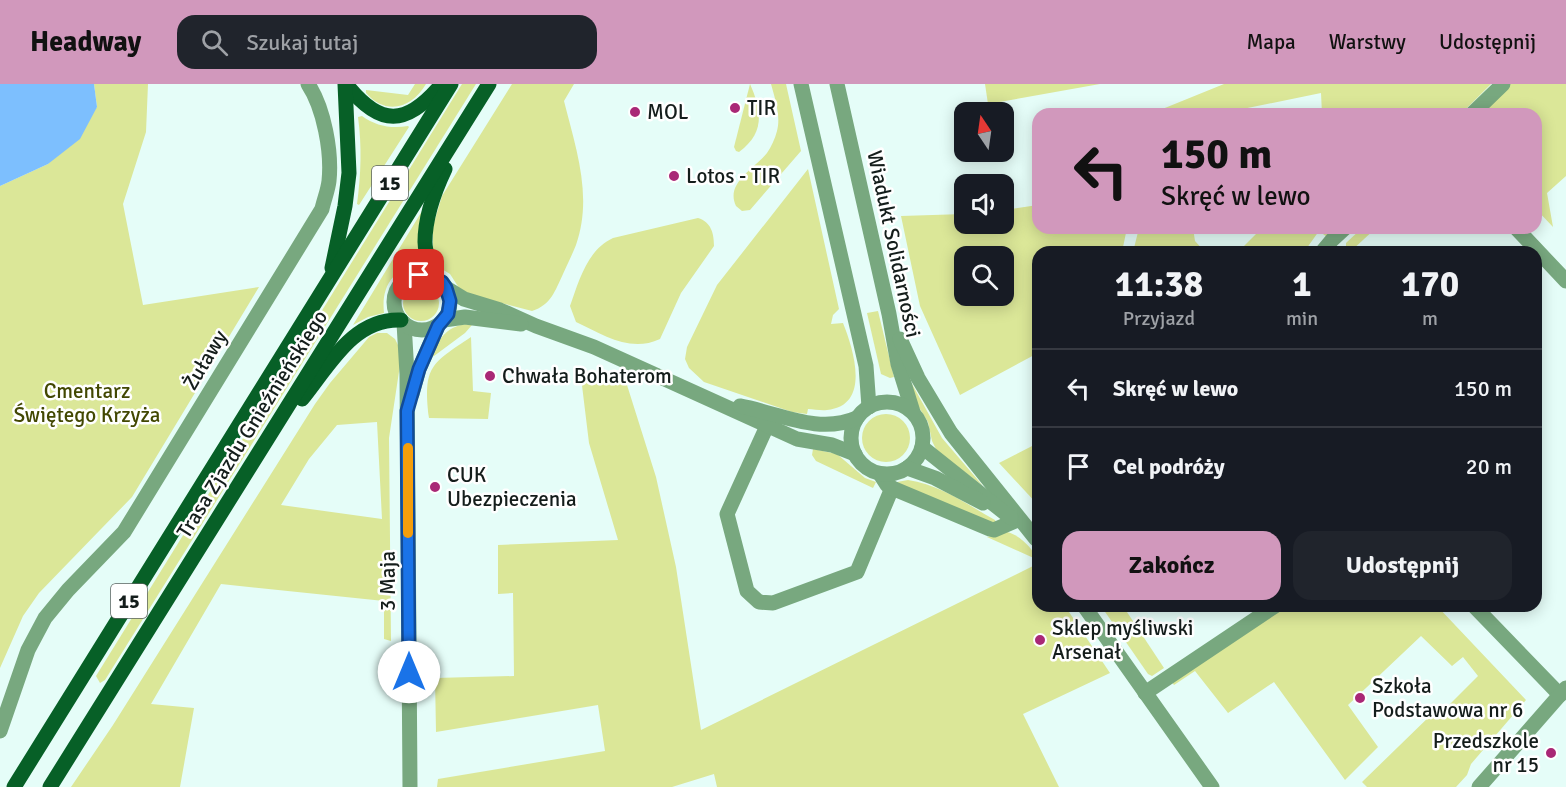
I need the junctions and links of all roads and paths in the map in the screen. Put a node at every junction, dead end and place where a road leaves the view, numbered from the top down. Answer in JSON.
{"nodes":[{"id":1,"x":308,"y":84,"type":"edge"},
{"id":2,"x":345,"y":84,"type":"edge"},
{"id":3,"x":442,"y":84,"type":"edge"},
{"id":4,"x":451,"y":84,"type":"edge"},
{"id":5,"x":489,"y":84,"type":"edge"},
{"id":6,"x":801,"y":84,"type":"edge"},
{"id":7,"x":837,"y":84,"type":"edge"},
{"id":8,"x":1503,"y":84,"type":"edge"},
{"id":9,"x":1478,"y":108,"type":"edge"},
{"id":10,"x":472,"y":111,"type":"junction"},
{"id":11,"x":1338,"y":234,"type":"edge"},
{"id":12,"x":1521,"y":234,"type":"edge"},
{"id":13,"x":1327,"y":246,"type":"edge"},
{"id":14,"x":1531,"y":246,"type":"edge"},
{"id":15,"x":1542,"y":258,"type":"edge"},
{"id":16,"x":328,"y":281,"type":"junction"},
{"id":17,"x":1566,"y":281,"type":"edge"},
{"id":18,"x":441,"y":283,"type":"junction"},
{"id":19,"x":889,"y":314,"type":"junction"},
{"id":20,"x":402,"y":322,"type":"junction"},
{"id":21,"x":441,"y":323,"type":"junction"},
{"id":22,"x":536,"y":326,"type":"junction"},
{"id":23,"x":718,"y":402,"type":"junction"},
{"id":24,"x":869,"y":407,"type":"junction"},
{"id":25,"x":407,"y":411,"type":"junction"},
{"id":26,"x":913,"y":412,"type":"junction"},
{"id":27,"x":857,"y":418,"type":"junction"},
{"id":28,"x":767,"y":426,"type":"junction"},
{"id":29,"x":263,"y":445,"type":"junction"},
{"id":30,"x":922,"y":447,"type":"junction"},
{"id":31,"x":855,"y":454,"type":"junction"},
{"id":32,"x":907,"y":468,"type":"junction"},
{"id":33,"x":880,"y":474,"type":"junction"},
{"id":34,"x":892,"y":488,"type":"junction"},
{"id":35,"x":1010,"y":517,"type":"junction"},
{"id":36,"x":1032,"y":534,"type":"edge"},
{"id":37,"x":1032,"y":536,"type":"edge"},
{"id":38,"x":1088,"y":612,"type":"edge"},
{"id":39,"x":1266,"y":612,"type":"edge"},
{"id":40,"x":1480,"y":612,"type":"edge"},
{"id":41,"x":1563,"y":692,"type":"edge"},
{"id":42,"x":1145,"y":693,"type":"junction"},
{"id":43,"x":0,"y":731,"type":"edge"},
{"id":44,"x":14,"y":787,"type":"edge"},
{"id":45,"x":50,"y":787,"type":"edge"},
{"id":46,"x":410,"y":787,"type":"edge"},
{"id":47,"x":1212,"y":787,"type":"edge"},
{"id":48,"x":1479,"y":787,"type":"edge"}],
"edges":[{"from":1,"to":43,"type":"street","name":"Żuławy"},
{"from":2,"to":3,"type":"main road"},
{"from":2,"to":16,"type":"main road"},
{"from":4,"to":16,"type":"main road","name":"Trasa Zjazdu Gnieźnieńskiego","number":"15"},
{"from":5,"to":10,"type":"main road","name":"Trasa Zjazdu Gnieźnieńskiego","number":"15"},
{"from":6,"to":24,"type":"street"},
{"from":7,"to":19,"type":"street","name":"Wiadukt Solidarności"},
{"from":8,"to":9,"type":"street"},
{"from":10,"to":18,"type":"main road"},
{"from":10,"to":29,"type":"main road","name":"Trasa Zjazdu Gnieźnieńskiego","number":"15"},
{"from":11,"to":13,"type":"street"},
{"from":12,"to":14,"type":"street"},
{"from":15,"to":17,"type":"street"},
{"from":16,"to":44,"type":"main road","name":"Trasa Zjazdu Gnieźnieńskiego","number":"15"},
{"from":18,"to":20,"type":"street"},
{"from":18,"to":21,"type":"street"},
{"from":18,"to":22,"type":"street"},
{"from":19,"to":26,"type":"street","name":"Wiadukt Solidarności"},
{"from":19,"to":36,"type":"street"},
{"from":20,"to":21,"type":"street"},
{"from":20,"to":25,"type":"street","name":"3 Maja"},
{"from":20,"to":29,"type":"main road"},
{"from":21,"to":22,"type":"street"},
{"from":21,"to":25,"type":"street","name":"3 Maja"},
{"from":22,"to":23,"type":"street"},
{"from":23,"to":27,"type":"street"},
{"from":23,"to":28,"type":"street"},
{"from":24,"to":26,"type":"street"},
{"from":24,"to":27,"type":"street"},
{"from":25,"to":46,"type":"street","name":"3 Maja"},
{"from":26,"to":30,"type":"street"},
{"from":27,"to":31,"type":"street"},
{"from":28,"to":31,"type":"street"},
{"from":28,"to":34,"type":"street"},
{"from":29,"to":45,"type":"main road","name":"Trasa Zjazdu Gnieźnieńskiego","number":"15"},
{"from":30,"to":32,"type":"street"},
{"from":30,"to":35,"type":"street"},
{"from":31,"to":33,"type":"street"},
{"from":32,"to":33,"type":"street"},
{"from":32,"to":35,"type":"street"},
{"from":33,"to":34,"type":"street"},
{"from":34,"to":35,"type":"street"},
{"from":35,"to":37,"type":"street"},
{"from":38,"to":42,"type":"street"},
{"from":39,"to":42,"type":"street"},
{"from":40,"to":41,"type":"street"},
{"from":41,"to":48,"type":"street"},
{"from":42,"to":47,"type":"street"}]}
